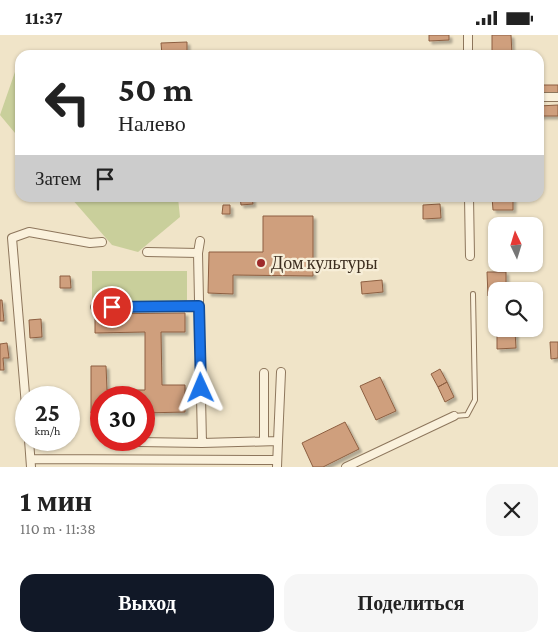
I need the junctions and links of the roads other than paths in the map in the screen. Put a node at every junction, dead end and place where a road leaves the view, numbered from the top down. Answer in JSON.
{"nodes":[{"id":1,"x":468,"y":35,"type":"edge"},
{"id":2,"x":468,"y":50,"type":"edge"},
{"id":3,"x":544,"y":97,"type":"edge"},
{"id":4,"x":558,"y":97,"type":"edge"},
{"id":5,"x":469,"y":202,"type":"edge"},
{"id":6,"x":200,"y":241,"type":"dead end"},
{"id":7,"x":102,"y":242,"type":"dead end"},
{"id":8,"x":147,"y":252,"type":"dead end"},
{"id":9,"x":198,"y":253,"type":"junction"},
{"id":10,"x":470,"y":255,"type":"dead end"},
{"id":11,"x":473,"y":294,"type":"dead end"},
{"id":12,"x":199,"y":306,"type":"junction"},
{"id":13,"x":95,"y":307,"type":"dead end"},
{"id":14,"x":281,"y":372,"type":"dead end"},
{"id":15,"x":264,"y":373,"type":"dead end"},
{"id":16,"x":24,"y":386,"type":"edge"},
{"id":17,"x":454,"y":416,"type":"joint"},
{"id":18,"x":264,"y":441,"type":"junction"},
{"id":19,"x":278,"y":441,"type":"junction"},
{"id":20,"x":155,"y":442,"type":"edge"},
{"id":21,"x":202,"y":443,"type":"junction"},
{"id":22,"x":31,"y":463,"type":"edge"},
{"id":23,"x":173,"y":464,"type":"edge"},
{"id":24,"x":277,"y":464,"type":"edge"},
{"id":25,"x":346,"y":467,"type":"edge"}],
"edges":[{"from":1,"to":2,"type":"street"},
{"from":3,"to":4,"type":"street"},
{"from":5,"to":10,"type":"street"},
{"from":6,"to":9,"type":"street"},
{"from":7,"to":16,"type":"street"},
{"from":8,"to":9,"type":"street"},
{"from":9,"to":12,"type":"street"},
{"from":11,"to":17,"type":"lane"},
{"from":12,"to":13,"type":"street"},
{"from":12,"to":21,"type":"street"},
{"from":14,"to":19,"type":"street"},
{"from":15,"to":18,"type":"street"},
{"from":17,"to":25,"type":"street"},
{"from":18,"to":19,"type":"street"},
{"from":18,"to":21,"type":"street"},
{"from":19,"to":24,"type":"street"},
{"from":20,"to":21,"type":"street"},
{"from":22,"to":23,"type":"street"},
{"from":23,"to":24,"type":"street"}]}
